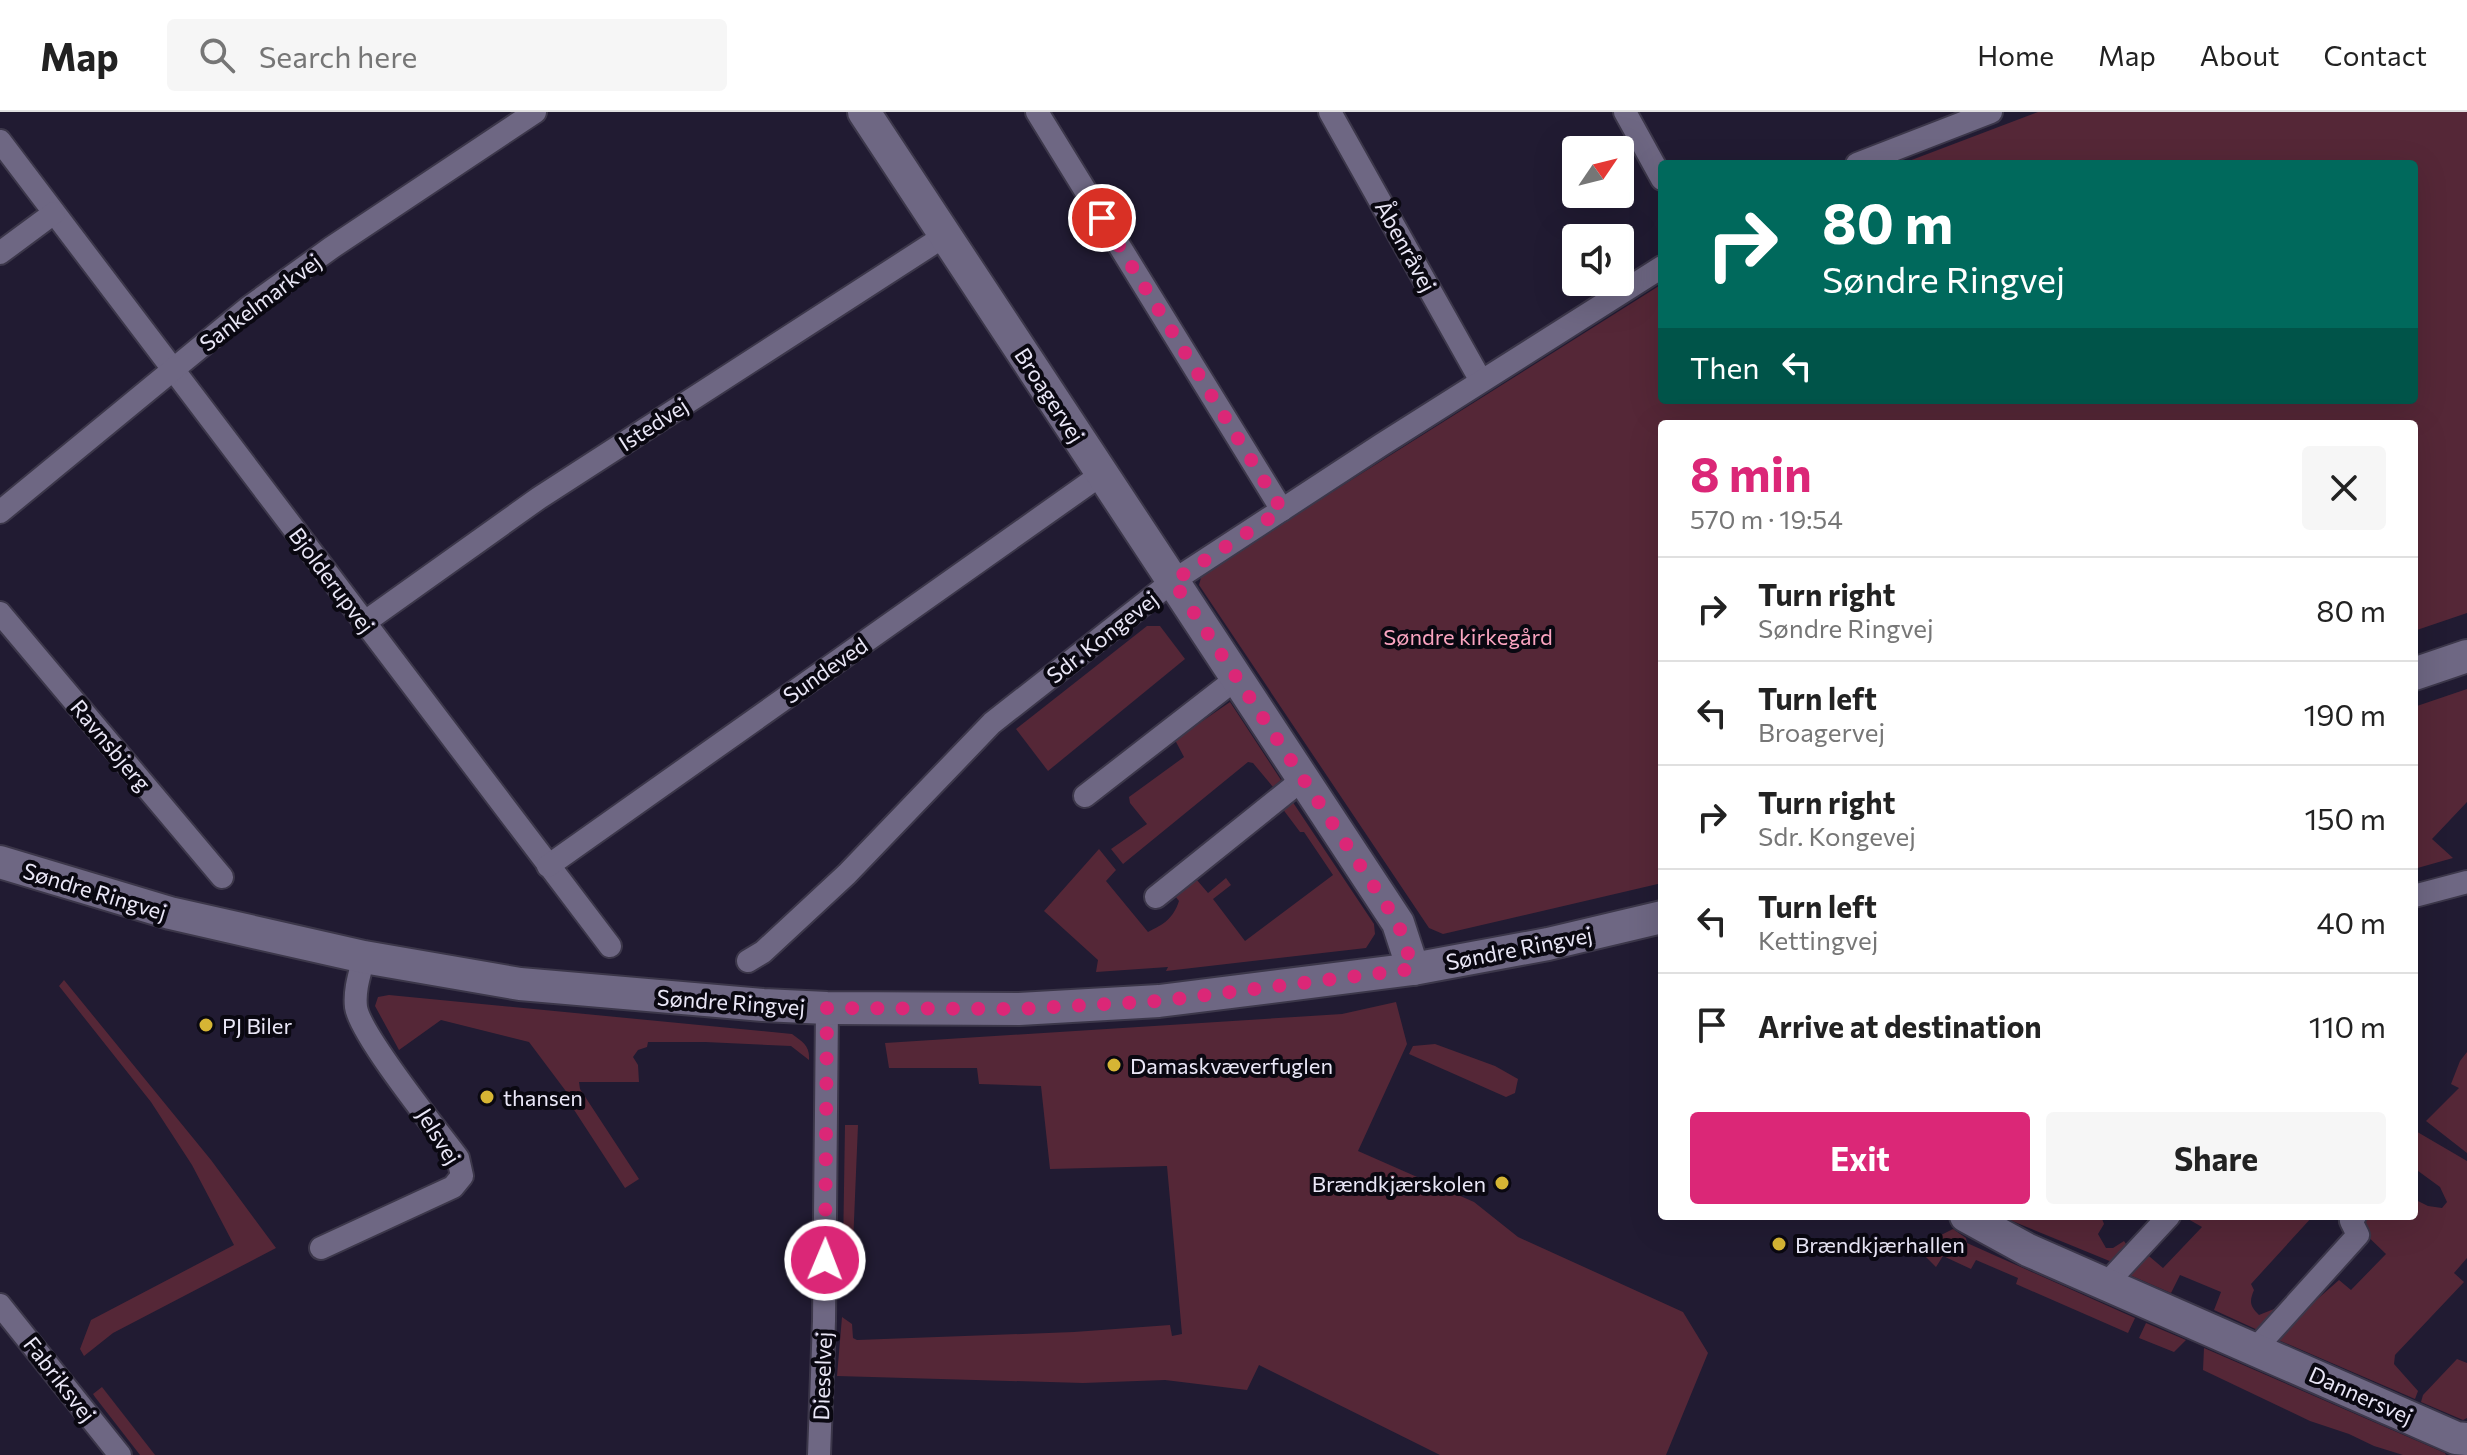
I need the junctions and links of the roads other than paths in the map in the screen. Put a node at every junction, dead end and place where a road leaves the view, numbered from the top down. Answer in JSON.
{"nodes":[{"id":1,"x":535,"y":112,"type":"edge"},
{"id":2,"x":864,"y":112,"type":"edge"},
{"id":3,"x":1037,"y":112,"type":"edge"},
{"id":4,"x":1330,"y":112,"type":"edge"},
{"id":5,"x":1625,"y":112,"type":"edge"},
{"id":6,"x":1991,"y":112,"type":"edge"},
{"id":7,"x":0,"y":141,"type":"edge"},
{"id":8,"x":1867,"y":160,"type":"edge"},
{"id":9,"x":1658,"y":172,"type":"edge"},
{"id":10,"x":54,"y":213,"type":"junction"},
{"id":11,"x":946,"y":235,"type":"junction"},
{"id":12,"x":0,"y":253,"type":"edge"},
{"id":13,"x":1658,"y":270,"type":"edge"},
{"id":14,"x":171,"y":370,"type":"junction"},
{"id":15,"x":1481,"y":381,"type":"junction"},
{"id":16,"x":1102,"y":474,"type":"junction"},
{"id":17,"x":1282,"y":510,"type":"junction"},
{"id":18,"x":0,"y":512,"type":"edge"},
{"id":19,"x":1173,"y":581,"type":"junction"},
{"id":20,"x":0,"y":613,"type":"edge"},
{"id":21,"x":365,"y":622,"type":"junction"},
{"id":22,"x":2467,"y":656,"type":"edge"},
{"id":23,"x":2418,"y":673,"type":"edge"},
{"id":24,"x":1237,"y":678,"type":"junction"},
{"id":25,"x":1303,"y":779,"type":"junction"},
{"id":26,"x":1085,"y":796,"type":"dead end"},
{"id":27,"x":0,"y":862,"type":"edge"},
{"id":28,"x":548,"y":866,"type":"junction"},
{"id":29,"x":222,"y":877,"type":"dead end"},
{"id":30,"x":2467,"y":882,"type":"edge"},
{"id":31,"x":2418,"y":895,"type":"edge"},
{"id":32,"x":1156,"y":897,"type":"dead end"},
{"id":33,"x":1658,"y":918,"type":"edge"},
{"id":34,"x":610,"y":946,"type":"dead end"},
{"id":35,"x":364,"y":957,"type":"junction"},
{"id":36,"x":748,"y":961,"type":"dead end"},
{"id":37,"x":1413,"y":969,"type":"junction"},
{"id":38,"x":827,"y":1008,"type":"junction"},
{"id":39,"x":1976,"y":1220,"type":"edge"},
{"id":40,"x":2165,"y":1220,"type":"edge"},
{"id":41,"x":2352,"y":1220,"type":"edge"},
{"id":42,"x":321,"y":1248,"type":"dead end"},
{"id":43,"x":2106,"y":1284,"type":"junction"},
{"id":44,"x":0,"y":1305,"type":"edge"},
{"id":45,"x":2256,"y":1348,"type":"junction"},
{"id":46,"x":2467,"y":1439,"type":"edge"},
{"id":47,"x":120,"y":1455,"type":"edge"},
{"id":48,"x":819,"y":1455,"type":"edge"}],
"edges":[{"from":1,"to":14,"type":"street","name":"Sankelmarkvej"},
{"from":2,"to":11,"type":"main road","name":"Broagervej"},
{"from":3,"to":17,"type":"street"},
{"from":4,"to":15,"type":"street","name":"Åbenråvej"},
{"from":5,"to":9,"type":"street"},
{"from":6,"to":8,"type":"street"},
{"from":7,"to":10,"type":"street","name":"Bjolderupvej"},
{"from":10,"to":12,"type":"street"},
{"from":10,"to":14,"type":"street","name":"Bjolderupvej"},
{"from":11,"to":16,"type":"main road","name":"Broagervej"},
{"from":11,"to":21,"type":"street","name":"Istedvej"},
{"from":13,"to":15,"type":"street","name":"Sdr. Kongevej"},
{"from":14,"to":18,"type":"street","name":"Sankelmarkvej"},
{"from":14,"to":21,"type":"street","name":"Bjolderupvej"},
{"from":15,"to":17,"type":"street","name":"Sdr. Kongevej"},
{"from":16,"to":19,"type":"main road","name":"Broagervej"},
{"from":16,"to":28,"type":"street","name":"Sundeved"},
{"from":17,"to":19,"type":"street","name":"Sdr. Kongevej"},
{"from":19,"to":24,"type":"main road","name":"Broagervej"},
{"from":19,"to":36,"type":"street","name":"Sdr. Kongevej"},
{"from":20,"to":29,"type":"street","name":"Ravnsbjerg"},
{"from":21,"to":28,"type":"street","name":"Bjolderupvej"},
{"from":22,"to":23,"type":"main road"},
{"from":24,"to":25,"type":"main road","name":"Broagervej"},
{"from":24,"to":26,"type":"street"},
{"from":25,"to":32,"type":"street"},
{"from":25,"to":37,"type":"main road","name":"Broagervej"},
{"from":27,"to":35,"type":"main road","name":"Søndre Ringvej"},
{"from":28,"to":34,"type":"street","name":"Bjolderupvej"},
{"from":30,"to":31,"type":"street"},
{"from":33,"to":37,"type":"main road","name":"Søndre Ringvej"},
{"from":35,"to":38,"type":"main road","name":"Søndre Ringvej"},
{"from":35,"to":42,"type":"street","name":"Jelsvej"},
{"from":37,"to":38,"type":"main road","name":"Søndre Ringvej"},
{"from":38,"to":48,"type":"street","name":"Dieselvej"},
{"from":39,"to":43,"type":"main road","name":"Dannersvej"},
{"from":40,"to":43,"type":"street"},
{"from":41,"to":45,"type":"street"},
{"from":43,"to":45,"type":"main road","name":"Dannersvej"},
{"from":44,"to":47,"type":"street","name":"Fabriksvej"},
{"from":45,"to":46,"type":"main road","name":"Dannersvej"}]}
